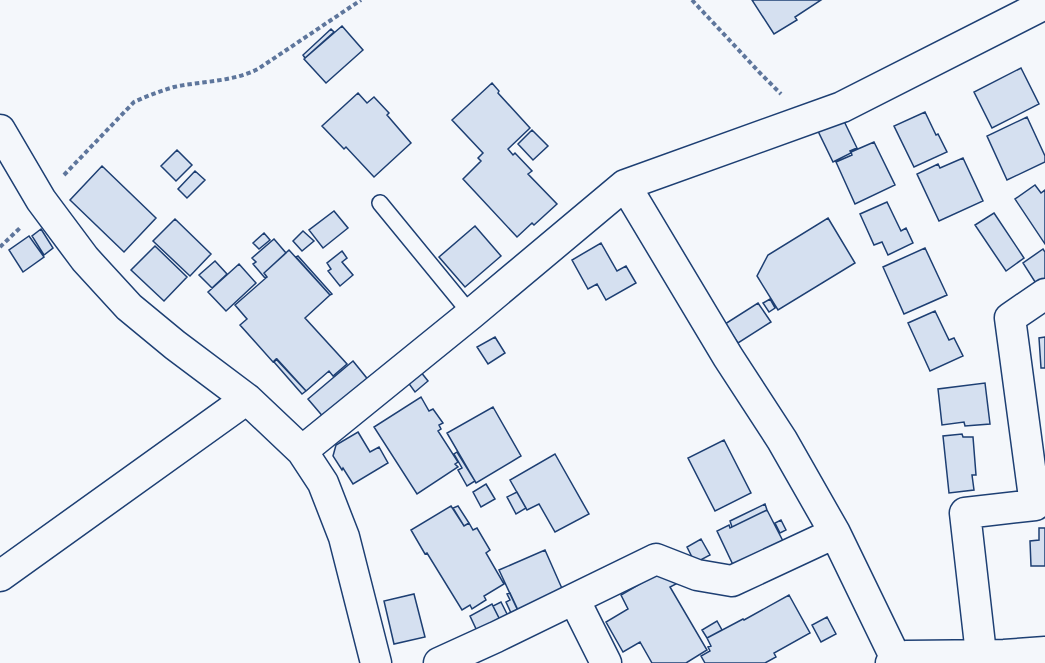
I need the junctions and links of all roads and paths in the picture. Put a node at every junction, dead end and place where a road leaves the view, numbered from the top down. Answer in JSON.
{"nodes":[{"id":1,"x":361,"y":0,"type":"edge"},
{"id":2,"x":692,"y":0,"type":"edge"},
{"id":3,"x":1045,"y":4,"type":"edge"},
{"id":4,"x":808,"y":119,"type":"junction"},
{"id":5,"x":0,"y":130,"type":"edge"},
{"id":6,"x":626,"y":185,"type":"junction"},
{"id":7,"x":41,"y":200,"type":"junction"},
{"id":8,"x":380,"y":203,"type":"dead end"},
{"id":9,"x":0,"y":248,"type":"edge"},
{"id":10,"x":1045,"y":294,"type":"edge"},
{"id":11,"x":471,"y":314,"type":"junction"},
{"id":12,"x":247,"y":399,"type":"junction"},
{"id":13,"x":302,"y":451,"type":"junction"},
{"id":14,"x":835,"y":533,"type":"junction"},
{"id":15,"x":0,"y":576,"type":"edge"},
{"id":16,"x":574,"y":599,"type":"junction"},
{"id":17,"x":1045,"y":652,"type":"edge"},
{"id":18,"x":996,"y":657,"type":"edge"},
{"id":19,"x":895,"y":662,"type":"edge"},
{"id":20,"x":376,"y":663,"type":"edge"},
{"id":21,"x":439,"y":663,"type":"edge"},
{"id":22,"x":606,"y":663,"type":"edge"}],
"edges":[{"from":1,"to":7,"type":"path"},
{"from":2,"to":4,"type":"path"},
{"from":3,"to":4,"type":"street"},
{"from":4,"to":6,"type":"street"},
{"from":5,"to":7,"type":"street"},
{"from":6,"to":11,"type":"street"},
{"from":6,"to":14,"type":"street"},
{"from":7,"to":9,"type":"path"},
{"from":7,"to":12,"type":"street"},
{"from":8,"to":11,"type":"lane"},
{"from":10,"to":18,"type":"street"},
{"from":11,"to":13,"type":"street"},
{"from":12,"to":13,"type":"street"},
{"from":12,"to":15,"type":"street"},
{"from":13,"to":20,"type":"street"},
{"from":14,"to":16,"type":"street"},
{"from":14,"to":19,"type":"street"},
{"from":16,"to":21,"type":"street"},
{"from":16,"to":22,"type":"street"},
{"from":17,"to":18,"type":"street"},
{"from":18,"to":19,"type":"street"}]}
